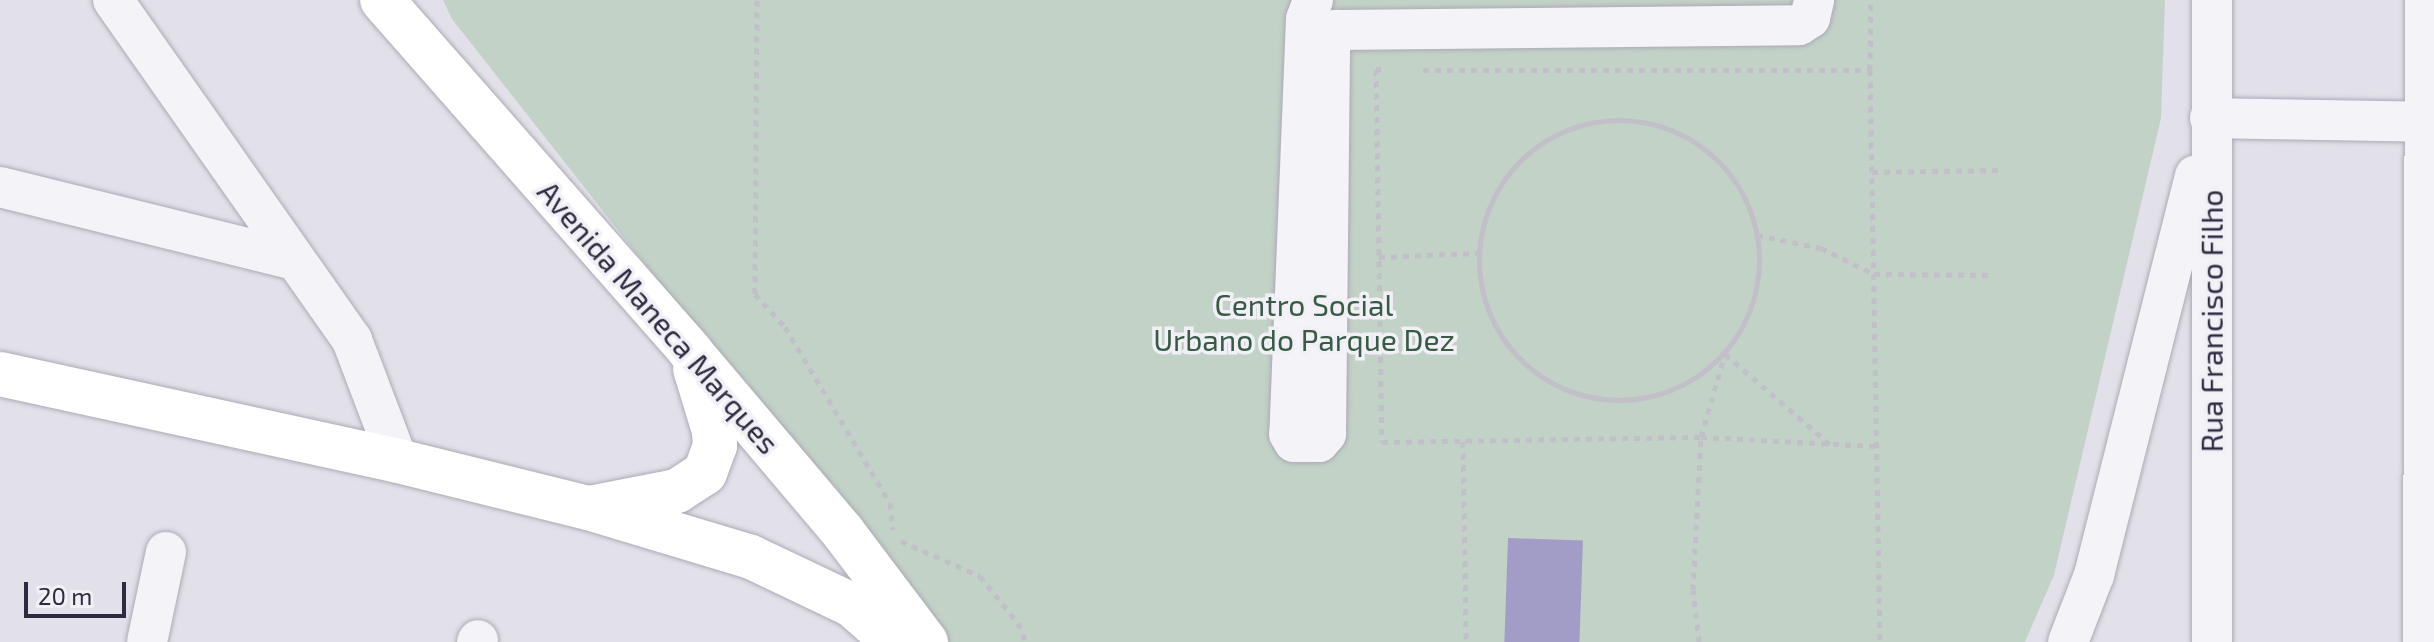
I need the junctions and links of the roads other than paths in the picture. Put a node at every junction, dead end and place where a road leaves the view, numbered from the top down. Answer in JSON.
{"nodes":[{"id":1,"x":113,"y":0,"type":"edge"},
{"id":2,"x":382,"y":0,"type":"edge"},
{"id":3,"x":1313,"y":0,"type":"edge"},
{"id":4,"x":1814,"y":0,"type":"edge"},
{"id":5,"x":2212,"y":0,"type":"edge"},
{"id":6,"x":2425,"y":0,"type":"edge"},
{"id":7,"x":1641,"y":12,"type":"edge"},
{"id":8,"x":1692,"y":12,"type":"edge"},
{"id":9,"x":1753,"y":13,"type":"edge"},
{"id":10,"x":2210,"y":118,"type":"junction"},
{"id":11,"x":2429,"y":122,"type":"edge"},
{"id":12,"x":0,"y":187,"type":"edge"},
{"id":13,"x":295,"y":260,"type":"junction"},
{"id":14,"x":690,"y":351,"type":"junction"},
{"id":15,"x":0,"y":374,"type":"edge"},
{"id":16,"x":398,"y":461,"type":"junction"},
{"id":17,"x":588,"y":508,"type":"junction"},
{"id":18,"x":166,"y":552,"type":"dead end"},
{"id":19,"x":147,"y":642,"type":"edge"},
{"id":20,"x":894,"y":642,"type":"edge"},
{"id":21,"x":926,"y":642,"type":"edge"},
{"id":22,"x":2068,"y":642,"type":"edge"},
{"id":23,"x":2212,"y":642,"type":"edge"},
{"id":24,"x":2423,"y":642,"type":"edge"}],
"edges":[{"from":1,"to":13,"type":"street"},
{"from":2,"to":14,"type":"main road","name":"Avenida Maneca Marques"},
{"from":3,"to":7,"type":"street"},
{"from":4,"to":9,"type":"street"},
{"from":5,"to":10,"type":"street","name":"Rua Francisco Filho"},
{"from":6,"to":11,"type":"street"},
{"from":7,"to":8,"type":"street"},
{"from":8,"to":9,"type":"street"},
{"from":10,"to":11,"type":"street"},
{"from":10,"to":22,"type":"street"},
{"from":10,"to":23,"type":"street","name":"Rua Francisco Filho"},
{"from":11,"to":24,"type":"street"},
{"from":12,"to":13,"type":"street"},
{"from":13,"to":16,"type":"street"},
{"from":14,"to":17,"type":"main road"},
{"from":14,"to":21,"type":"main road","name":"Avenida Maneca Marques"},
{"from":15,"to":16,"type":"main road"},
{"from":16,"to":17,"type":"main road"},
{"from":17,"to":20,"type":"main road"},
{"from":18,"to":19,"type":"street"}]}
